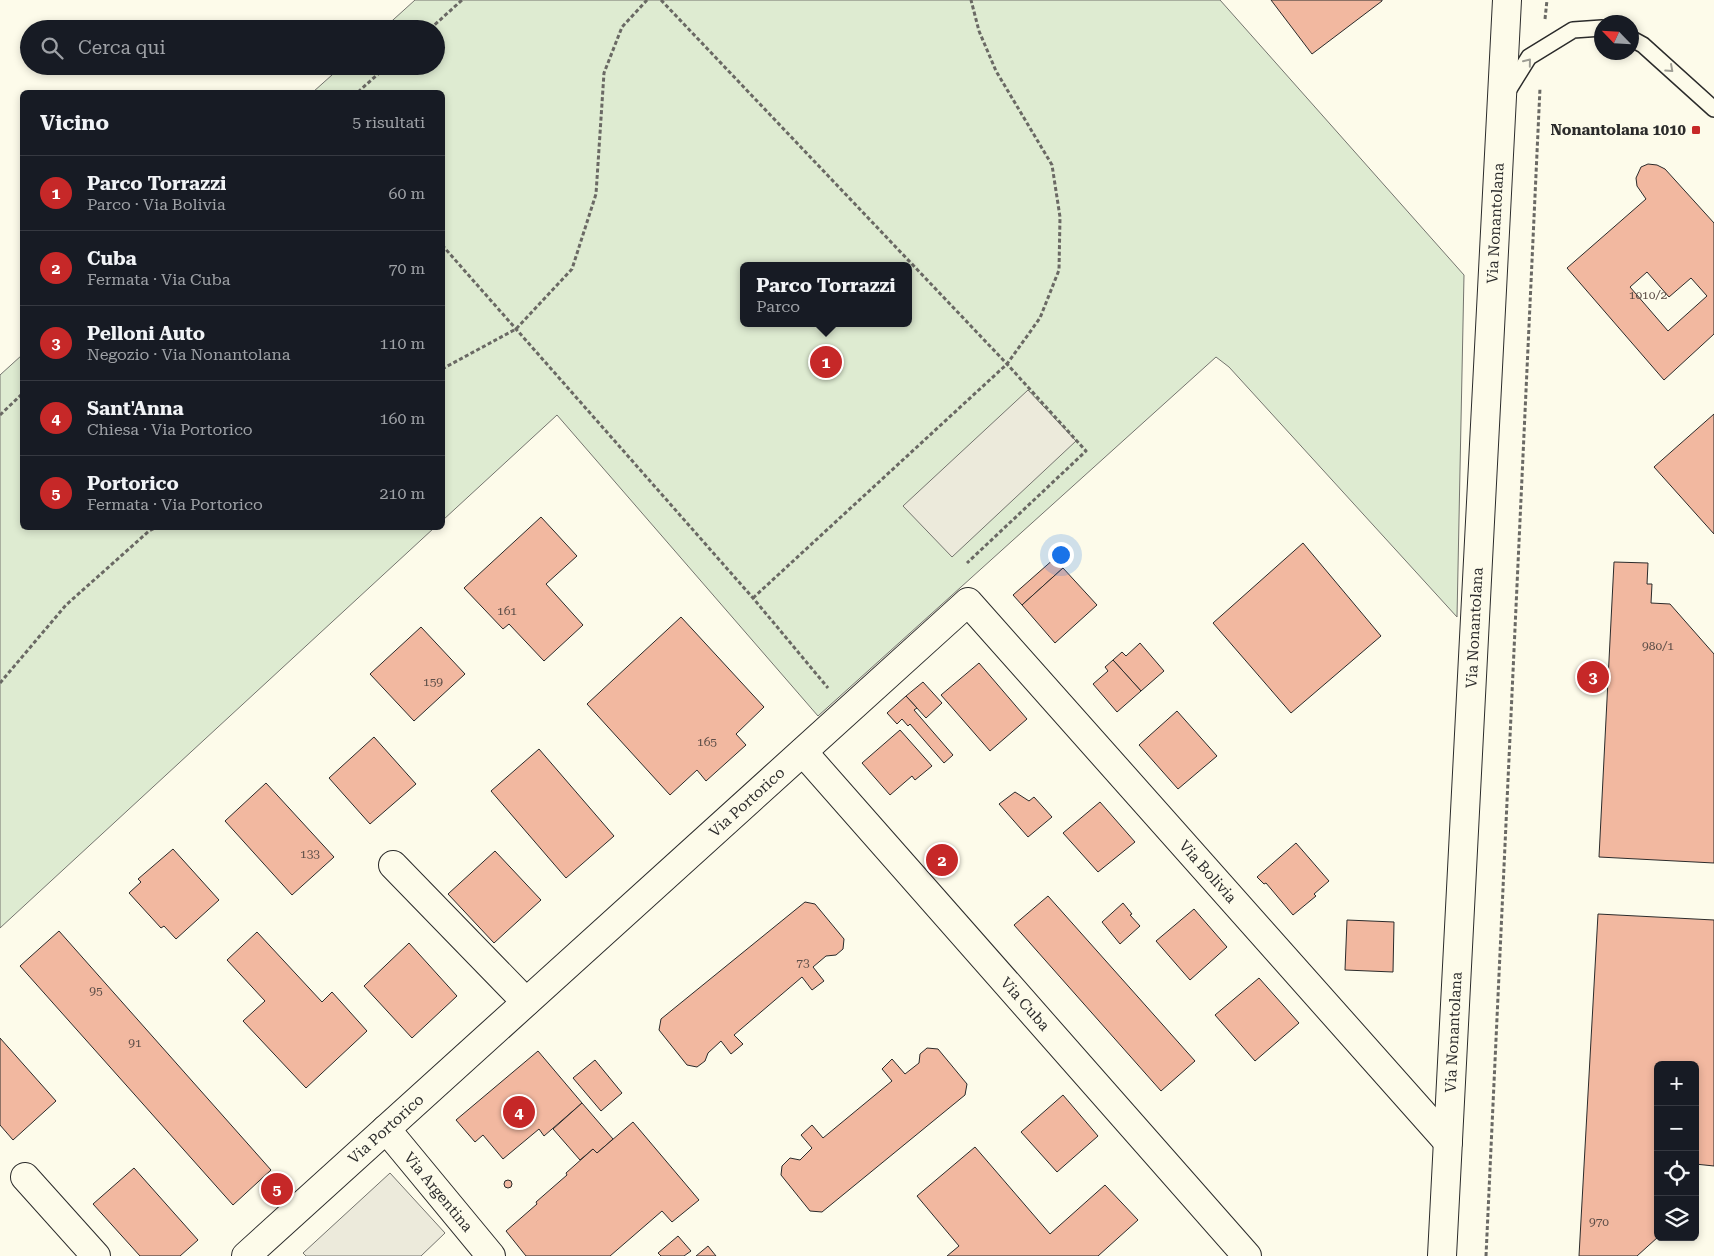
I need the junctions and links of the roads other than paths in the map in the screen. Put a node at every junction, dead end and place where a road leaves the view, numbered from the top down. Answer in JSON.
{"nodes":[{"id":1,"x":1507,"y":0,"type":"edge"},
{"id":2,"x":1594,"y":29,"type":"edge"},
{"id":3,"x":1639,"y":43,"type":"edge"},
{"id":4,"x":1502,"y":102,"type":"junction"},
{"id":5,"x":1714,"y":109,"type":"edge"},
{"id":6,"x":968,"y":602,"type":"joint"},
{"id":7,"x":803,"y":752,"type":"junction"},
{"id":8,"x":393,"y":865,"type":"dead end"},
{"id":9,"x":526,"y":1002,"type":"junction"},
{"id":10,"x":386,"y":1129,"type":"junction"},
{"id":11,"x":1448,"y":1142,"type":"junction"},
{"id":12,"x":25,"y":1177,"type":"dead end"},
{"id":13,"x":96,"y":1256,"type":"edge"},
{"id":14,"x":246,"y":1256,"type":"edge"},
{"id":15,"x":491,"y":1256,"type":"edge"},
{"id":16,"x":1247,"y":1256,"type":"edge"},
{"id":17,"x":1442,"y":1256,"type":"edge"}],
"edges":[{"from":1,"to":4,"type":"street","name":"Via Nonantolana"},
{"from":4,"to":2,"type":"lane","one_way":true},
{"from":3,"to":5,"type":"lane","one_way":true},
{"from":4,"to":11,"type":"street","name":"Via Nonantolana"},
{"from":6,"to":7,"type":"street","name":"Via Portorico"},
{"from":6,"to":11,"type":"street","name":"Via Bolivia"},
{"from":7,"to":9,"type":"street","name":"Via Portorico"},
{"from":7,"to":16,"type":"street","name":"Via Cuba"},
{"from":8,"to":9,"type":"street"},
{"from":9,"to":10,"type":"street","name":"Via Portorico"},
{"from":10,"to":14,"type":"street","name":"Via Portorico"},
{"from":10,"to":15,"type":"street","name":"Via Argentina"},
{"from":11,"to":17,"type":"street","name":"Via Nonantolana"},
{"from":12,"to":13,"type":"street"}]}
